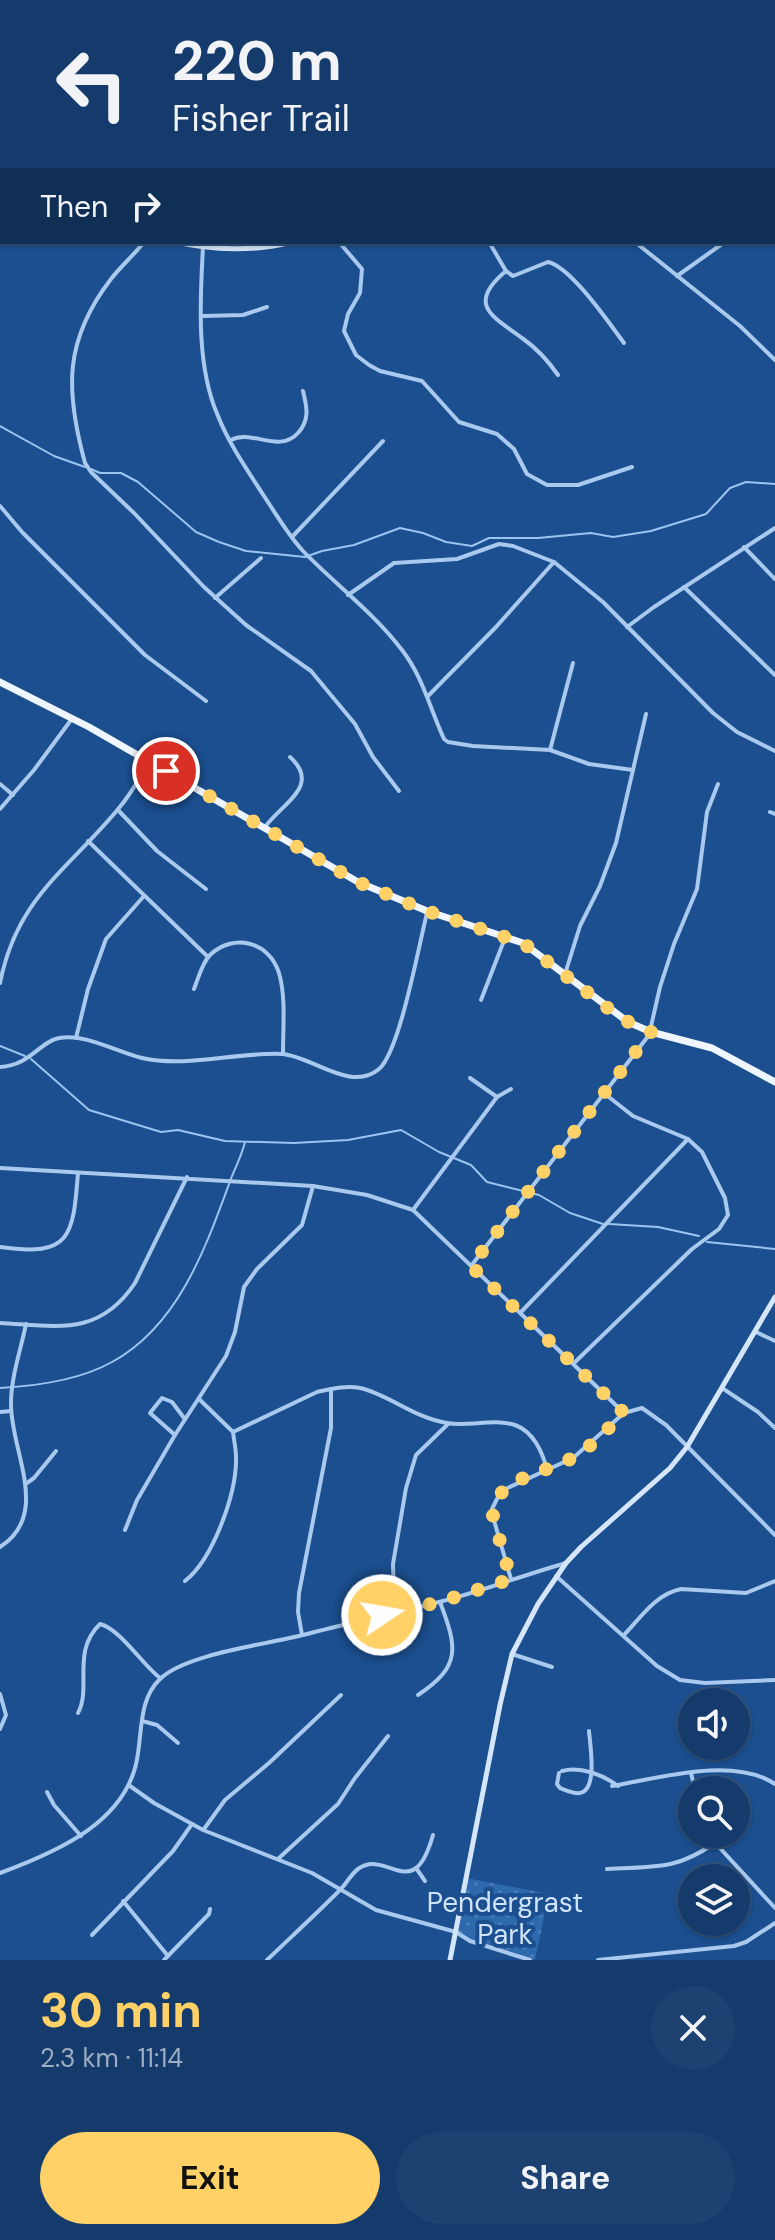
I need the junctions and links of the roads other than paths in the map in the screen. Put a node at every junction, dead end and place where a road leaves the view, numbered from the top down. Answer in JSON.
{"nodes":[{"id":1,"x":142,"y":244,"type":"edge"},
{"id":2,"x":187,"y":244,"type":"edge"},
{"id":3,"x":279,"y":244,"type":"edge"},
{"id":4,"x":341,"y":244,"type":"edge"},
{"id":5,"x":490,"y":244,"type":"edge"},
{"id":6,"x":637,"y":244,"type":"edge"},
{"id":7,"x":722,"y":244,"type":"edge"},
{"id":8,"x":203,"y":247,"type":"junction"},
{"id":9,"x":506,"y":271,"type":"junction"},
{"id":10,"x":677,"y":276,"type":"junction"},
{"id":11,"x":267,"y":307,"type":"dead end"},
{"id":12,"x":203,"y":316,"type":"junction"},
{"id":13,"x":624,"y":343,"type":"dead end"},
{"id":14,"x":775,"y":360,"type":"edge"},
{"id":15,"x":558,"y":375,"type":"dead end"},
{"id":16,"x":303,"y":391,"type":"dead end"},
{"id":17,"x":231,"y":440,"type":"junction"},
{"id":18,"x":383,"y":441,"type":"dead end"},
{"id":19,"x":632,"y":467,"type":"dead end"},
{"id":20,"x":0,"y":506,"type":"edge"},
{"id":21,"x":775,"y":528,"type":"edge"},
{"id":22,"x":292,"y":537,"type":"junction"},
{"id":23,"x":744,"y":547,"type":"junction"},
{"id":24,"x":261,"y":558,"type":"dead end"},
{"id":25,"x":554,"y":562,"type":"junction"},
{"id":26,"x":775,"y":579,"type":"edge"},
{"id":27,"x":684,"y":587,"type":"junction"},
{"id":28,"x":348,"y":595,"type":"junction"},
{"id":29,"x":215,"y":598,"type":"junction"},
{"id":30,"x":627,"y":627,"type":"junction"},
{"id":31,"x":573,"y":663,"type":"dead end"},
{"id":32,"x":775,"y":675,"type":"edge"},
{"id":33,"x":0,"y":682,"type":"edge"},
{"id":34,"x":428,"y":696,"type":"junction"},
{"id":35,"x":206,"y":701,"type":"dead end"},
{"id":36,"x":646,"y":714,"type":"dead end"},
{"id":37,"x":72,"y":718,"type":"junction"},
{"id":38,"x":550,"y":750,"type":"junction"},
{"id":39,"x":775,"y":751,"type":"edge"},
{"id":40,"x":290,"y":757,"type":"dead end"},
{"id":41,"x":150,"y":762,"type":"junction"},
{"id":42,"x":633,"y":770,"type":"junction"},
{"id":43,"x":0,"y":784,"type":"edge"},
{"id":44,"x":718,"y":784,"type":"dead end"},
{"id":45,"x":399,"y":791,"type":"dead end"},
{"id":46,"x":13,"y":795,"type":"junction"},
{"id":47,"x":0,"y":809,"type":"edge"},
{"id":48,"x":118,"y":810,"type":"junction"},
{"id":49,"x":264,"y":829,"type":"junction"},
{"id":50,"x":88,"y":841,"type":"junction"},
{"id":51,"x":206,"y":889,"type":"dead end"},
{"id":52,"x":144,"y":896,"type":"junction"},
{"id":53,"x":427,"y":911,"type":"junction"},
{"id":54,"x":506,"y":936,"type":"junction"},
{"id":55,"x":207,"y":957,"type":"junction"},
{"id":56,"x":565,"y":975,"type":"junction"},
{"id":57,"x":0,"y":983,"type":"edge"},
{"id":58,"x":194,"y":989,"type":"dead end"},
{"id":59,"x":481,"y":1000,"type":"dead end"},
{"id":60,"x":651,"y":1032,"type":"junction"},
{"id":61,"x":76,"y":1038,"type":"junction"},
{"id":62,"x":283,"y":1054,"type":"junction"},
{"id":63,"x":0,"y":1067,"type":"edge"},
{"id":64,"x":470,"y":1078,"type":"dead end"},
{"id":65,"x":775,"y":1082,"type":"edge"},
{"id":66,"x":511,"y":1089,"type":"dead end"},
{"id":67,"x":605,"y":1094,"type":"junction"},
{"id":68,"x":497,"y":1097,"type":"junction"},
{"id":69,"x":688,"y":1139,"type":"junction"},
{"id":70,"x":0,"y":1168,"type":"edge"},
{"id":71,"x":78,"y":1173,"type":"junction"},
{"id":72,"x":187,"y":1177,"type":"junction"},
{"id":73,"x":313,"y":1186,"type":"junction"},
{"id":74,"x":413,"y":1210,"type":"junction"},
{"id":75,"x":0,"y":1247,"type":"edge"},
{"id":76,"x":471,"y":1266,"type":"junction"},
{"id":77,"x":775,"y":1297,"type":"edge"},
{"id":78,"x":521,"y":1312,"type":"junction"},
{"id":79,"x":0,"y":1323,"type":"edge"},
{"id":80,"x":26,"y":1324,"type":"junction"},
{"id":81,"x":756,"y":1332,"type":"junction"},
{"id":82,"x":775,"y":1341,"type":"edge"},
{"id":83,"x":574,"y":1363,"type":"junction"},
{"id":84,"x":722,"y":1388,"type":"junction"},
{"id":85,"x":331,"y":1389,"type":"junction"},
{"id":86,"x":199,"y":1399,"type":"junction"},
{"id":87,"x":11,"y":1411,"type":"junction"},
{"id":88,"x":0,"y":1412,"type":"edge"},
{"id":89,"x":624,"y":1413,"type":"junction"},
{"id":90,"x":184,"y":1418,"type":"junction"},
{"id":91,"x":448,"y":1424,"type":"junction"},
{"id":92,"x":775,"y":1428,"type":"edge"},
{"id":93,"x":233,"y":1432,"type":"junction"},
{"id":94,"x":175,"y":1435,"type":"junction"},
{"id":95,"x":687,"y":1447,"type":"junction"},
{"id":96,"x":56,"y":1451,"type":"dead end"},
{"id":97,"x":547,"y":1469,"type":"junction"},
{"id":98,"x":27,"y":1483,"type":"junction"},
{"id":99,"x":125,"y":1530,"type":"dead end"},
{"id":100,"x":775,"y":1535,"type":"edge"},
{"id":101,"x":0,"y":1547,"type":"edge"},
{"id":102,"x":566,"y":1563,"type":"junction"},
{"id":103,"x":556,"y":1576,"type":"junction"},
{"id":104,"x":511,"y":1579,"type":"junction"},
{"id":105,"x":185,"y":1581,"type":"dead end"},
{"id":106,"x":775,"y":1581,"type":"edge"},
{"id":107,"x":440,"y":1602,"type":"junction"},
{"id":108,"x":400,"y":1611,"type":"junction"},
{"id":109,"x":356,"y":1621,"type":"junction"},
{"id":110,"x":302,"y":1635,"type":"junction"},
{"id":111,"x":624,"y":1635,"type":"junction"},
{"id":112,"x":365,"y":1641,"type":"dead end"},
{"id":113,"x":512,"y":1654,"type":"junction"},
{"id":114,"x":552,"y":1667,"type":"dead end"},
{"id":115,"x":160,"y":1679,"type":"junction"},
{"id":116,"x":775,"y":1680,"type":"edge"},
{"id":117,"x":0,"y":1694,"type":"edge"},
{"id":118,"x":341,"y":1695,"type":"dead end"},
{"id":119,"x":418,"y":1695,"type":"dead end"},
{"id":120,"x":78,"y":1713,"type":"dead end"},
{"id":121,"x":142,"y":1721,"type":"junction"},
{"id":122,"x":0,"y":1729,"type":"edge"},
{"id":123,"x":589,"y":1731,"type":"dead end"},
{"id":124,"x":388,"y":1736,"type":"dead end"},
{"id":125,"x":178,"y":1743,"type":"dead end"},
{"id":126,"x":691,"y":1773,"type":"junction"},
{"id":127,"x":592,"y":1775,"type":"junction"},
{"id":128,"x":692,"y":1776,"type":"edge"},
{"id":129,"x":775,"y":1784,"type":"edge"},
{"id":130,"x":130,"y":1786,"type":"junction"},
{"id":131,"x":47,"y":1792,"type":"dead end"},
{"id":132,"x":192,"y":1824,"type":"junction"},
{"id":133,"x":203,"y":1830,"type":"junction"},
{"id":134,"x":433,"y":1835,"type":"dead end"},
{"id":135,"x":81,"y":1836,"type":"junction"},
{"id":136,"x":707,"y":1848,"type":"edge"},
{"id":137,"x":717,"y":1848,"type":"edge"},
{"id":138,"x":279,"y":1858,"type":"junction"},
{"id":139,"x":416,"y":1868,"type":"junction"},
{"id":140,"x":607,"y":1869,"type":"dead end"},
{"id":141,"x":0,"y":1873,"type":"edge"},
{"id":142,"x":425,"y":1881,"type":"dead end"},
{"id":143,"x":342,"y":1889,"type":"junction"},
{"id":144,"x":123,"y":1901,"type":"junction"},
{"id":145,"x":775,"y":1908,"type":"edge"},
{"id":146,"x":210,"y":1909,"type":"dead end"},
{"id":147,"x":775,"y":1923,"type":"edge"},
{"id":148,"x":456,"y":1932,"type":"junction"},
{"id":149,"x":92,"y":1935,"type":"dead end"},
{"id":150,"x":166,"y":1958,"type":"edge"},
{"id":151,"x":267,"y":1960,"type":"edge"},
{"id":152,"x":450,"y":1960,"type":"edge"},
{"id":153,"x":530,"y":1960,"type":"edge"},
{"id":154,"x":598,"y":1960,"type":"edge"}],
"edges":[{"from":1,"to":29,"type":"street"},
{"from":2,"to":8,"type":"main road"},
{"from":3,"to":8,"type":"main road"},
{"from":4,"to":19,"type":"street"},
{"from":5,"to":9,"type":"street"},
{"from":6,"to":10,"type":"street"},
{"from":7,"to":10,"type":"street"},
{"from":8,"to":12,"type":"street"},
{"from":9,"to":13,"type":"street"},
{"from":9,"to":15,"type":"street"},
{"from":10,"to":14,"type":"street"},
{"from":11,"to":12,"type":"street"},
{"from":12,"to":17,"type":"street"},
{"from":16,"to":17,"type":"street"},
{"from":17,"to":22,"type":"street"},
{"from":18,"to":22,"type":"street"},
{"from":20,"to":35,"type":"street"},
{"from":21,"to":23,"type":"street"},
{"from":22,"to":28,"type":"street"},
{"from":23,"to":26,"type":"street"},
{"from":23,"to":27,"type":"street"},
{"from":24,"to":29,"type":"street"},
{"from":25,"to":28,"type":"street"},
{"from":25,"to":30,"type":"street"},
{"from":25,"to":34,"type":"street"},
{"from":27,"to":30,"type":"street"},
{"from":27,"to":32,"type":"street"},
{"from":28,"to":34,"type":"street"},
{"from":29,"to":45,"type":"street"},
{"from":30,"to":39,"type":"street"},
{"from":31,"to":38,"type":"street"},
{"from":33,"to":37,"type":"main road"},
{"from":34,"to":38,"type":"street"},
{"from":36,"to":42,"type":"street"},
{"from":37,"to":41,"type":"main road"},
{"from":37,"to":46,"type":"street"},
{"from":38,"to":42,"type":"street"},
{"from":40,"to":49,"type":"street"},
{"from":41,"to":48,"type":"street"},
{"from":41,"to":49,"type":"main road"},
{"from":42,"to":56,"type":"street"},
{"from":43,"to":46,"type":"street"},
{"from":44,"to":60,"type":"street"},
{"from":46,"to":47,"type":"street"},
{"from":48,"to":50,"type":"street"},
{"from":48,"to":51,"type":"street"},
{"from":49,"to":53,"type":"main road"},
{"from":50,"to":52,"type":"street"},
{"from":50,"to":57,"type":"street"},
{"from":52,"to":55,"type":"street"},
{"from":52,"to":61,"type":"street"},
{"from":53,"to":54,"type":"main road"},
{"from":53,"to":62,"type":"street"},
{"from":54,"to":56,"type":"main road"},
{"from":54,"to":59,"type":"street"},
{"from":55,"to":58,"type":"street"},
{"from":55,"to":62,"type":"street"},
{"from":56,"to":60,"type":"main road"},
{"from":60,"to":65,"type":"main road"},
{"from":60,"to":67,"type":"street"},
{"from":61,"to":62,"type":"street"},
{"from":61,"to":63,"type":"street"},
{"from":64,"to":68,"type":"street"},
{"from":66,"to":68,"type":"street"},
{"from":67,"to":69,"type":"street"},
{"from":67,"to":76,"type":"street"},
{"from":68,"to":74,"type":"street"},
{"from":69,"to":78,"type":"street"},
{"from":69,"to":83,"type":"street"},
{"from":70,"to":71,"type":"street"},
{"from":71,"to":72,"type":"street"},
{"from":71,"to":75,"type":"street"},
{"from":72,"to":73,"type":"street"},
{"from":72,"to":80,"type":"street"},
{"from":73,"to":74,"type":"street"},
{"from":73,"to":86,"type":"street"},
{"from":74,"to":76,"type":"street"},
{"from":76,"to":78,"type":"street"},
{"from":77,"to":81,"type":"main road"},
{"from":78,"to":83,"type":"street"},
{"from":79,"to":80,"type":"street"},
{"from":80,"to":87,"type":"street"},
{"from":81,"to":82,"type":"street"},
{"from":81,"to":84,"type":"main road"},
{"from":83,"to":89,"type":"street"},
{"from":84,"to":92,"type":"street"},
{"from":84,"to":95,"type":"main road"},
{"from":85,"to":91,"type":"street"},
{"from":85,"to":93,"type":"street"},
{"from":85,"to":110,"type":"street"},
{"from":86,"to":90,"type":"street"},
{"from":86,"to":93,"type":"street"},
{"from":87,"to":88,"type":"street"},
{"from":87,"to":98,"type":"street"},
{"from":89,"to":95,"type":"street"},
{"from":89,"to":97,"type":"street"},
{"from":90,"to":94,"type":"street"},
{"from":90,"to":94,"type":"street"},
{"from":91,"to":97,"type":"street"},
{"from":91,"to":108,"type":"street"},
{"from":93,"to":105,"type":"street"},
{"from":94,"to":99,"type":"street"},
{"from":95,"to":100,"type":"street"},
{"from":95,"to":102,"type":"main road"},
{"from":96,"to":98,"type":"street"},
{"from":97,"to":104,"type":"street"},
{"from":98,"to":101,"type":"street"},
{"from":102,"to":103,"type":"main road"},
{"from":102,"to":104,"type":"street"},
{"from":103,"to":111,"type":"street"},
{"from":103,"to":113,"type":"main road"},
{"from":104,"to":107,"type":"street"},
{"from":106,"to":111,"type":"street"},
{"from":107,"to":108,"type":"street"},
{"from":107,"to":119,"type":"street"},
{"from":108,"to":109,"type":"street"},
{"from":109,"to":110,"type":"street"},
{"from":109,"to":112,"type":"street"},
{"from":110,"to":115,"type":"street"},
{"from":111,"to":116,"type":"street"},
{"from":113,"to":114,"type":"street"},
{"from":113,"to":148,"type":"main road"},
{"from":115,"to":120,"type":"street"},
{"from":115,"to":121,"type":"street"},
{"from":117,"to":122,"type":"street"},
{"from":118,"to":133,"type":"street"},
{"from":121,"to":125,"type":"street"},
{"from":121,"to":130,"type":"street"},
{"from":123,"to":127,"type":"street"},
{"from":124,"to":138,"type":"street"},
{"from":126,"to":127,"type":"street"},
{"from":126,"to":128,"type":"street"},
{"from":126,"to":129,"type":"street"},
{"from":127,"to":127,"type":"street"},
{"from":130,"to":132,"type":"street"},
{"from":130,"to":135,"type":"street"},
{"from":131,"to":135,"type":"street"},
{"from":132,"to":133,"type":"street"},
{"from":132,"to":144,"type":"street"},
{"from":133,"to":138,"type":"street"},
{"from":134,"to":139,"type":"street"},
{"from":135,"to":141,"type":"street"},
{"from":136,"to":140,"type":"street"},
{"from":137,"to":145,"type":"street"},
{"from":138,"to":143,"type":"street"},
{"from":139,"to":142,"type":"street"},
{"from":139,"to":143,"type":"street"},
{"from":143,"to":148,"type":"street"},
{"from":143,"to":151,"type":"street"},
{"from":144,"to":149,"type":"street"},
{"from":144,"to":150,"type":"street"},
{"from":146,"to":150,"type":"street"},
{"from":147,"to":154,"type":"street"},
{"from":148,"to":152,"type":"main road"},
{"from":148,"to":153,"type":"street"}]}
